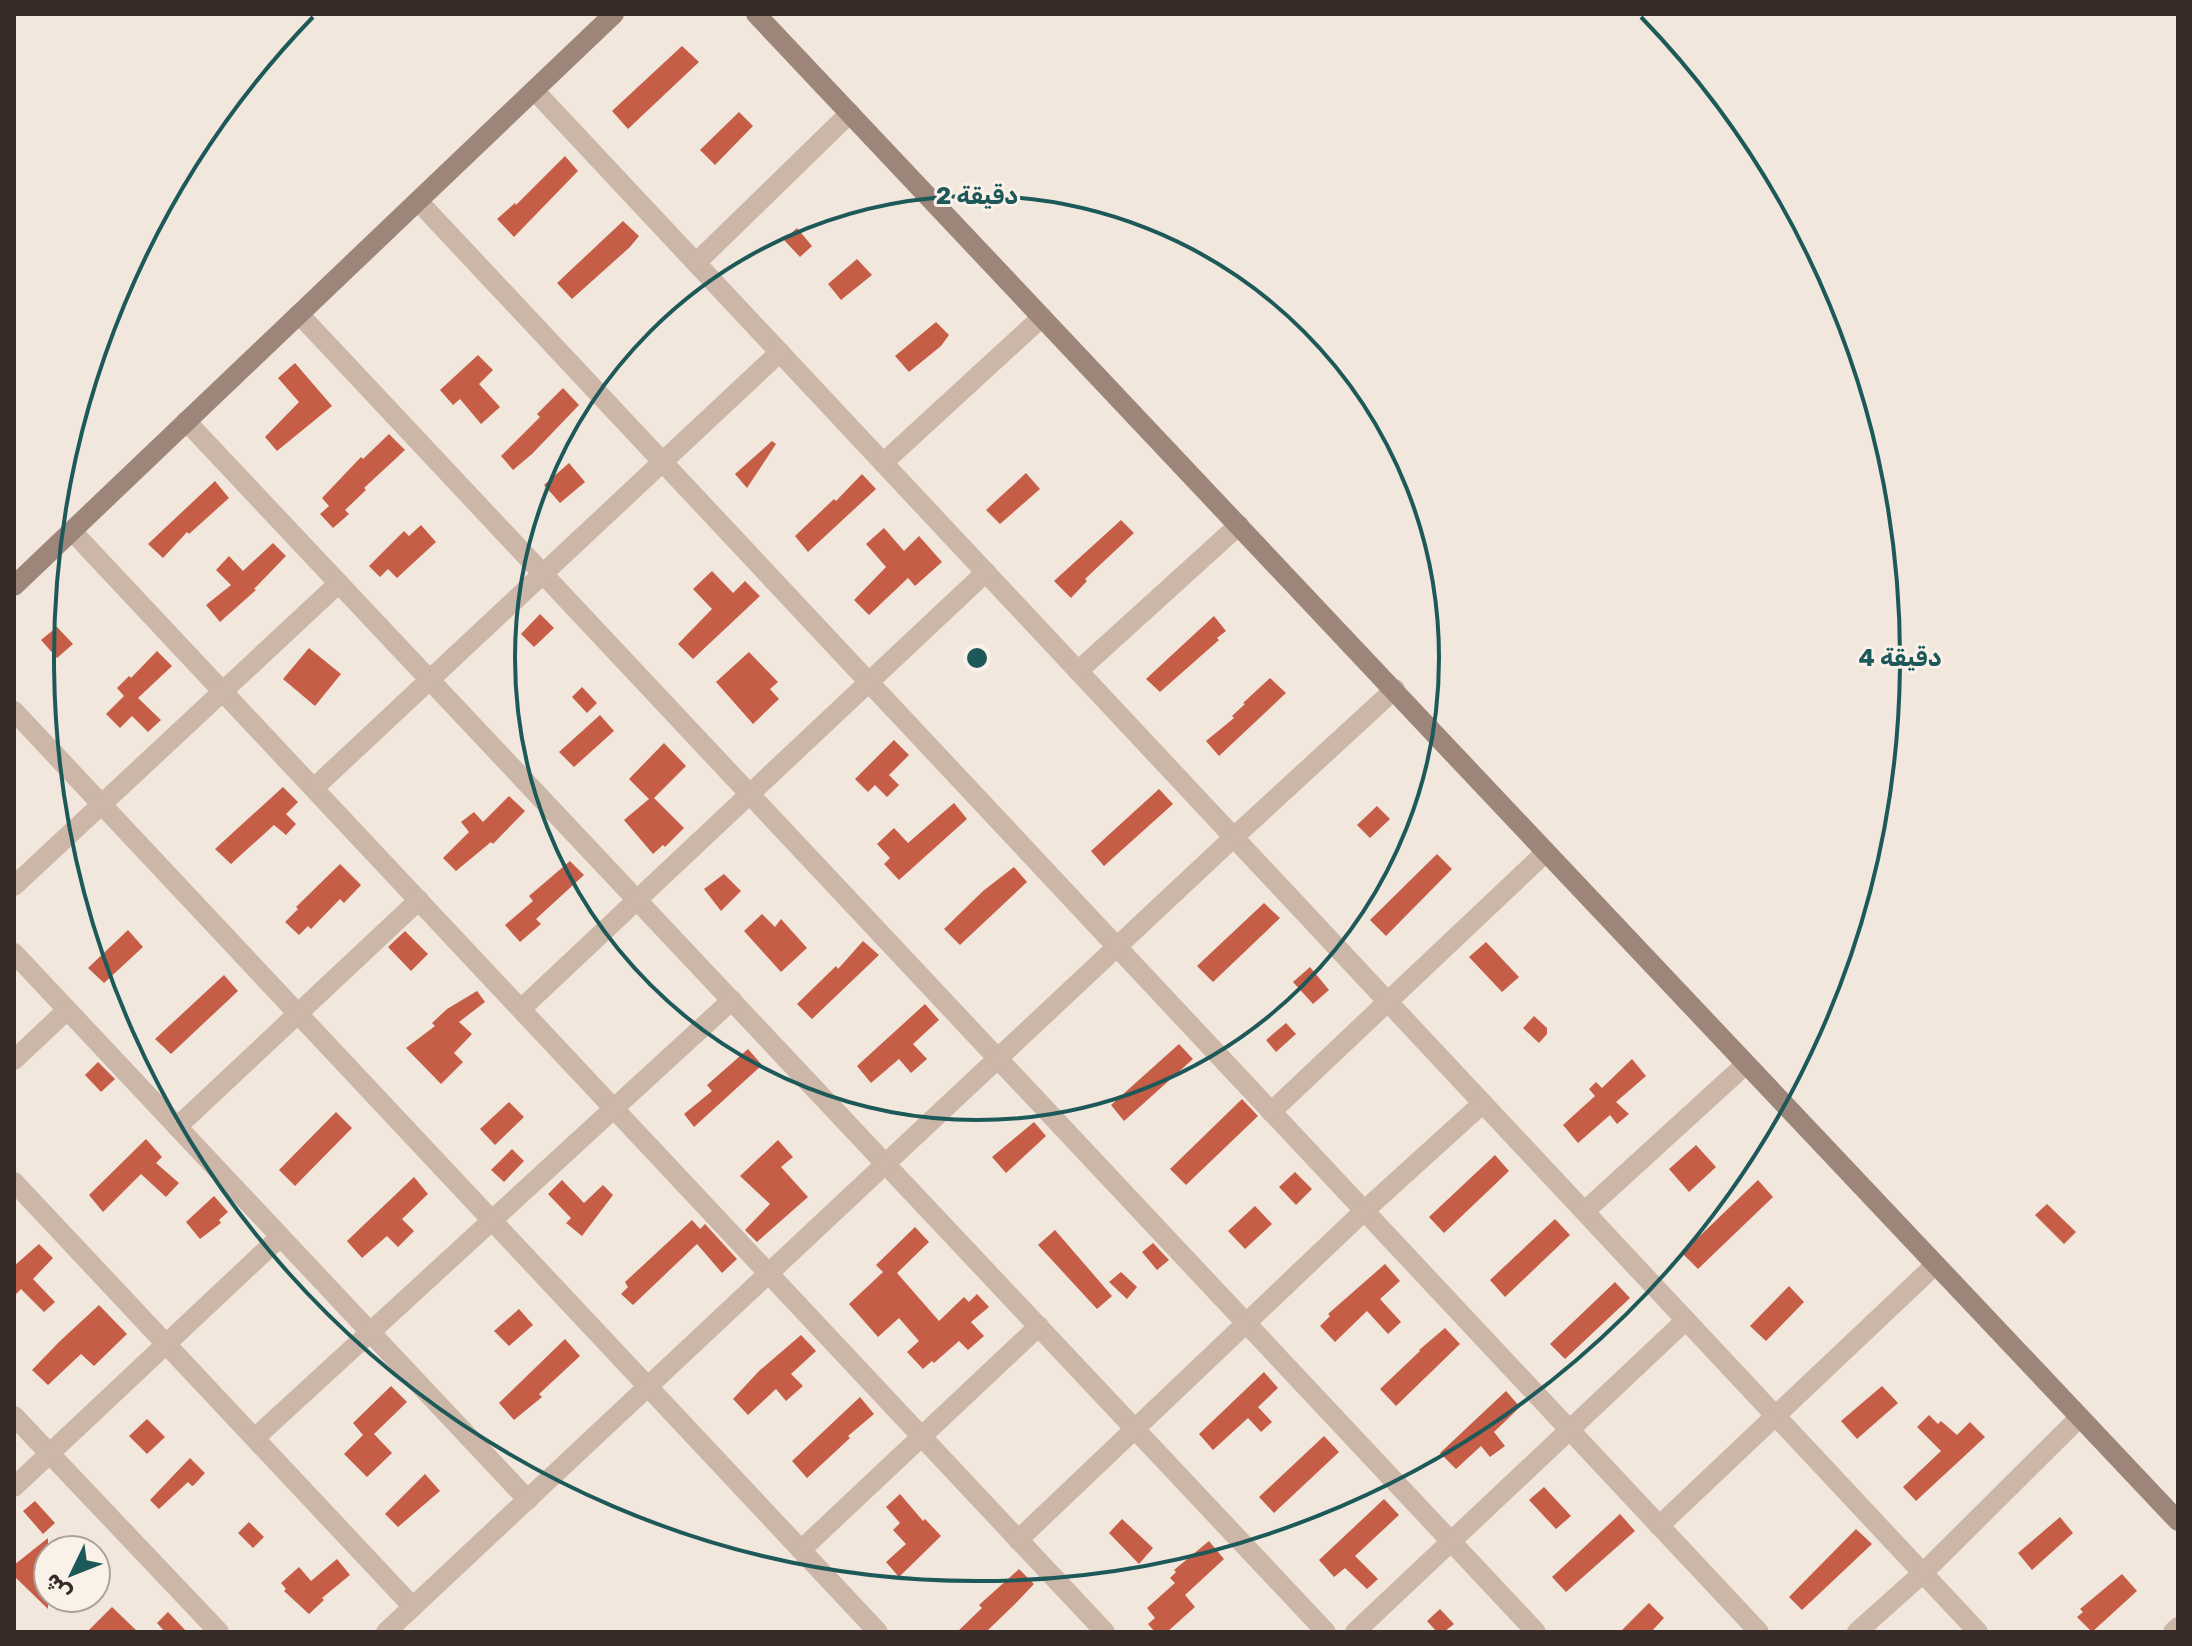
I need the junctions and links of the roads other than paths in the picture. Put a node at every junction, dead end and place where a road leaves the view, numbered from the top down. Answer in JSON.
{"nodes":[{"id":1,"x":614,"y":14,"type":"edge"},
{"id":2,"x":756,"y":14,"type":"edge"},
{"id":3,"x":534,"y":90,"type":"junction"},
{"id":4,"x":850,"y":113,"type":"junction"},
{"id":5,"x":419,"y":202,"type":"junction"},
{"id":6,"x":696,"y":263,"type":"junction"},
{"id":7,"x":299,"y":314,"type":"junction"},
{"id":8,"x":1042,"y":317,"type":"junction"},
{"id":9,"x":780,"y":352,"type":"junction"},
{"id":10,"x":186,"y":421,"type":"junction"},
{"id":11,"x":662,"y":462,"type":"junction"},
{"id":12,"x":883,"y":463,"type":"junction"},
{"id":13,"x":1239,"y":525,"type":"junction"},
{"id":14,"x":72,"y":531,"type":"junction"},
{"id":15,"x":986,"y":572,"type":"junction"},
{"id":16,"x":543,"y":574,"type":"junction"},
{"id":17,"x":339,"y":583,"type":"junction"},
{"id":18,"x":14,"y":586,"type":"edge"},
{"id":19,"x":1078,"y":671,"type":"junction"},
{"id":20,"x":431,"y":679,"type":"junction"},
{"id":21,"x":869,"y":682,"type":"junction"},
{"id":22,"x":1395,"y":689,"type":"junction"},
{"id":23,"x":223,"y":691,"type":"junction"},
{"id":24,"x":14,"y":711,"type":"edge"},
{"id":25,"x":314,"y":788,"type":"junction"},
{"id":26,"x":750,"y":794,"type":"junction"},
{"id":27,"x":102,"y":804,"type":"junction"},
{"id":28,"x":1234,"y":837,"type":"junction"},
{"id":29,"x":1545,"y":853,"type":"junction"},
{"id":30,"x":14,"y":886,"type":"edge"},
{"id":31,"x":638,"y":899,"type":"junction"},
{"id":32,"x":419,"y":900,"type":"junction"},
{"id":33,"x":1117,"y":947,"type":"junction"},
{"id":34,"x":14,"y":953,"type":"edge"},
{"id":35,"x":732,"y":1000,"type":"junction"},
{"id":36,"x":1388,"y":1002,"type":"junction"},
{"id":37,"x":521,"y":1009,"type":"junction"},
{"id":38,"x":67,"y":1010,"type":"junction"},
{"id":39,"x":298,"y":1014,"type":"junction"},
{"id":40,"x":998,"y":1058,"type":"junction"},
{"id":41,"x":14,"y":1060,"type":"edge"},
{"id":42,"x":1746,"y":1064,"type":"junction"},
{"id":43,"x":1483,"y":1103,"type":"junction"},
{"id":44,"x":614,"y":1108,"type":"junction"},
{"id":45,"x":1271,"y":1112,"type":"junction"},
{"id":46,"x":177,"y":1127,"type":"junction"},
{"id":47,"x":886,"y":1163,"type":"junction"},
{"id":48,"x":14,"y":1182,"type":"edge"},
{"id":49,"x":1364,"y":1211,"type":"junction"},
{"id":50,"x":1585,"y":1211,"type":"junction"},
{"id":51,"x":492,"y":1221,"type":"junction"},
{"id":52,"x":280,"y":1237,"type":"junction"},
{"id":53,"x":1935,"y":1265,"type":"junction"},
{"id":54,"x":769,"y":1273,"type":"junction"},
{"id":55,"x":1686,"y":1320,"type":"junction"},
{"id":56,"x":1246,"y":1323,"type":"junction"},
{"id":57,"x":1039,"y":1326,"type":"junction"},
{"id":58,"x":370,"y":1332,"type":"junction"},
{"id":59,"x":166,"y":1344,"type":"junction"},
{"id":60,"x":648,"y":1387,"type":"junction"},
{"id":61,"x":14,"y":1416,"type":"edge"},
{"id":62,"x":1775,"y":1416,"type":"junction"},
{"id":63,"x":2080,"y":1417,"type":"junction"},
{"id":64,"x":1135,"y":1429,"type":"junction"},
{"id":65,"x":1569,"y":1429,"type":"junction"},
{"id":66,"x":922,"y":1437,"type":"junction"},
{"id":67,"x":255,"y":1438,"type":"junction"},
{"id":68,"x":50,"y":1454,"type":"junction"},
{"id":69,"x":14,"y":1487,"type":"edge"},
{"id":70,"x":528,"y":1500,"type":"junction"},
{"id":71,"x":2178,"y":1521,"type":"edge"},
{"id":72,"x":1659,"y":1526,"type":"junction"},
{"id":73,"x":1018,"y":1540,"type":"junction"},
{"id":74,"x":1451,"y":1541,"type":"junction"},
{"id":75,"x":801,"y":1550,"type":"junction"},
{"id":76,"x":1923,"y":1573,"type":"junction"},
{"id":77,"x":413,"y":1607,"type":"junction"},
{"id":78,"x":2178,"y":1627,"type":"edge"},
{"id":79,"x":219,"y":1632,"type":"edge"},
{"id":80,"x":386,"y":1632,"type":"edge"},
{"id":81,"x":878,"y":1632,"type":"edge"},
{"id":82,"x":1105,"y":1632,"type":"edge"},
{"id":83,"x":1326,"y":1632,"type":"edge"},
{"id":84,"x":1355,"y":1632,"type":"edge"},
{"id":85,"x":1536,"y":1632,"type":"edge"},
{"id":86,"x":1759,"y":1632,"type":"edge"},
{"id":87,"x":1857,"y":1632,"type":"edge"},
{"id":88,"x":1978,"y":1632,"type":"edge"},
{"id":89,"x":2173,"y":1632,"type":"edge"}],
"edges":[{"from":1,"to":3,"type":"street"},
{"from":2,"to":4,"type":"street"},
{"from":3,"to":5,"type":"street"},
{"from":3,"to":6,"type":"street"},
{"from":4,"to":6,"type":"street"},
{"from":4,"to":8,"type":"street"},
{"from":5,"to":7,"type":"street"},
{"from":5,"to":11,"type":"street"},
{"from":6,"to":9,"type":"street"},
{"from":7,"to":10,"type":"street"},
{"from":7,"to":16,"type":"street"},
{"from":8,"to":12,"type":"street"},
{"from":8,"to":13,"type":"street"},
{"from":9,"to":11,"type":"street"},
{"from":9,"to":12,"type":"street"},
{"from":10,"to":14,"type":"street"},
{"from":10,"to":17,"type":"street"},
{"from":11,"to":16,"type":"street"},
{"from":11,"to":21,"type":"street"},
{"from":12,"to":15,"type":"street"},
{"from":13,"to":19,"type":"street"},
{"from":13,"to":22,"type":"street"},
{"from":14,"to":18,"type":"street"},
{"from":14,"to":23,"type":"street"},
{"from":15,"to":19,"type":"street"},
{"from":15,"to":21,"type":"street"},
{"from":16,"to":20,"type":"street"},
{"from":16,"to":26,"type":"street"},
{"from":17,"to":20,"type":"street"},
{"from":17,"to":23,"type":"street"},
{"from":19,"to":28,"type":"street"},
{"from":20,"to":25,"type":"street"},
{"from":20,"to":31,"type":"street"},
{"from":21,"to":26,"type":"street"},
{"from":21,"to":33,"type":"street"},
{"from":22,"to":28,"type":"street"},
{"from":22,"to":29,"type":"street"},
{"from":23,"to":25,"type":"street"},
{"from":23,"to":27,"type":"street"},
{"from":24,"to":27,"type":"street"},
{"from":25,"to":32,"type":"street"},
{"from":26,"to":31,"type":"street"},
{"from":26,"to":40,"type":"street"},
{"from":27,"to":30,"type":"street"},
{"from":27,"to":39,"type":"street"},
{"from":28,"to":33,"type":"street"},
{"from":28,"to":36,"type":"street"},
{"from":29,"to":36,"type":"street"},
{"from":29,"to":42,"type":"street"},
{"from":31,"to":35,"type":"street"},
{"from":31,"to":37,"type":"street"},
{"from":32,"to":37,"type":"street"},
{"from":32,"to":39,"type":"street"},
{"from":33,"to":40,"type":"street"},
{"from":33,"to":45,"type":"street"},
{"from":34,"to":38,"type":"street"},
{"from":35,"to":44,"type":"street"},
{"from":35,"to":47,"type":"street"},
{"from":36,"to":43,"type":"street"},
{"from":36,"to":45,"type":"street"},
{"from":37,"to":44,"type":"street"},
{"from":38,"to":41,"type":"street"},
{"from":38,"to":46,"type":"street"},
{"from":39,"to":46,"type":"street"},
{"from":39,"to":51,"type":"street"},
{"from":40,"to":47,"type":"street"},
{"from":40,"to":56,"type":"street"},
{"from":42,"to":50,"type":"street"},
{"from":42,"to":53,"type":"street"},
{"from":43,"to":49,"type":"street"},
{"from":43,"to":50,"type":"street"},
{"from":44,"to":51,"type":"street"},
{"from":44,"to":54,"type":"street"},
{"from":45,"to":49,"type":"street"},
{"from":46,"to":52,"type":"street"},
{"from":47,"to":54,"type":"street"},
{"from":47,"to":57,"type":"street"},
{"from":48,"to":59,"type":"street"},
{"from":49,"to":56,"type":"street"},
{"from":49,"to":65,"type":"street"},
{"from":50,"to":55,"type":"street"},
{"from":51,"to":58,"type":"street"},
{"from":51,"to":60,"type":"street"},
{"from":52,"to":58,"type":"street"},
{"from":52,"to":59,"type":"street"},
{"from":53,"to":62,"type":"street"},
{"from":53,"to":63,"type":"street"},
{"from":54,"to":60,"type":"street"},
{"from":54,"to":66,"type":"street"},
{"from":55,"to":62,"type":"street"},
{"from":55,"to":65,"type":"street"},
{"from":56,"to":64,"type":"street"},
{"from":56,"to":74,"type":"street"},
{"from":57,"to":64,"type":"street"},
{"from":57,"to":66,"type":"street"},
{"from":58,"to":67,"type":"street"},
{"from":58,"to":70,"type":"street"},
{"from":59,"to":67,"type":"street"},
{"from":59,"to":68,"type":"street"},
{"from":60,"to":70,"type":"street"},
{"from":60,"to":75,"type":"street"},
{"from":61,"to":68,"type":"street"},
{"from":62,"to":72,"type":"street"},
{"from":62,"to":76,"type":"street"},
{"from":63,"to":71,"type":"street"},
{"from":63,"to":76,"type":"street"},
{"from":64,"to":73,"type":"street"},
{"from":64,"to":83,"type":"street"},
{"from":65,"to":72,"type":"street"},
{"from":65,"to":74,"type":"street"},
{"from":66,"to":73,"type":"street"},
{"from":66,"to":75,"type":"street"},
{"from":67,"to":77,"type":"street"},
{"from":68,"to":69,"type":"street"},
{"from":68,"to":79,"type":"street"},
{"from":70,"to":77,"type":"street"},
{"from":72,"to":86,"type":"street"},
{"from":73,"to":82,"type":"street"},
{"from":74,"to":84,"type":"street"},
{"from":74,"to":85,"type":"street"},
{"from":75,"to":81,"type":"street"},
{"from":76,"to":87,"type":"street"},
{"from":76,"to":88,"type":"street"},
{"from":77,"to":80,"type":"street"},
{"from":78,"to":89,"type":"street"}]}
